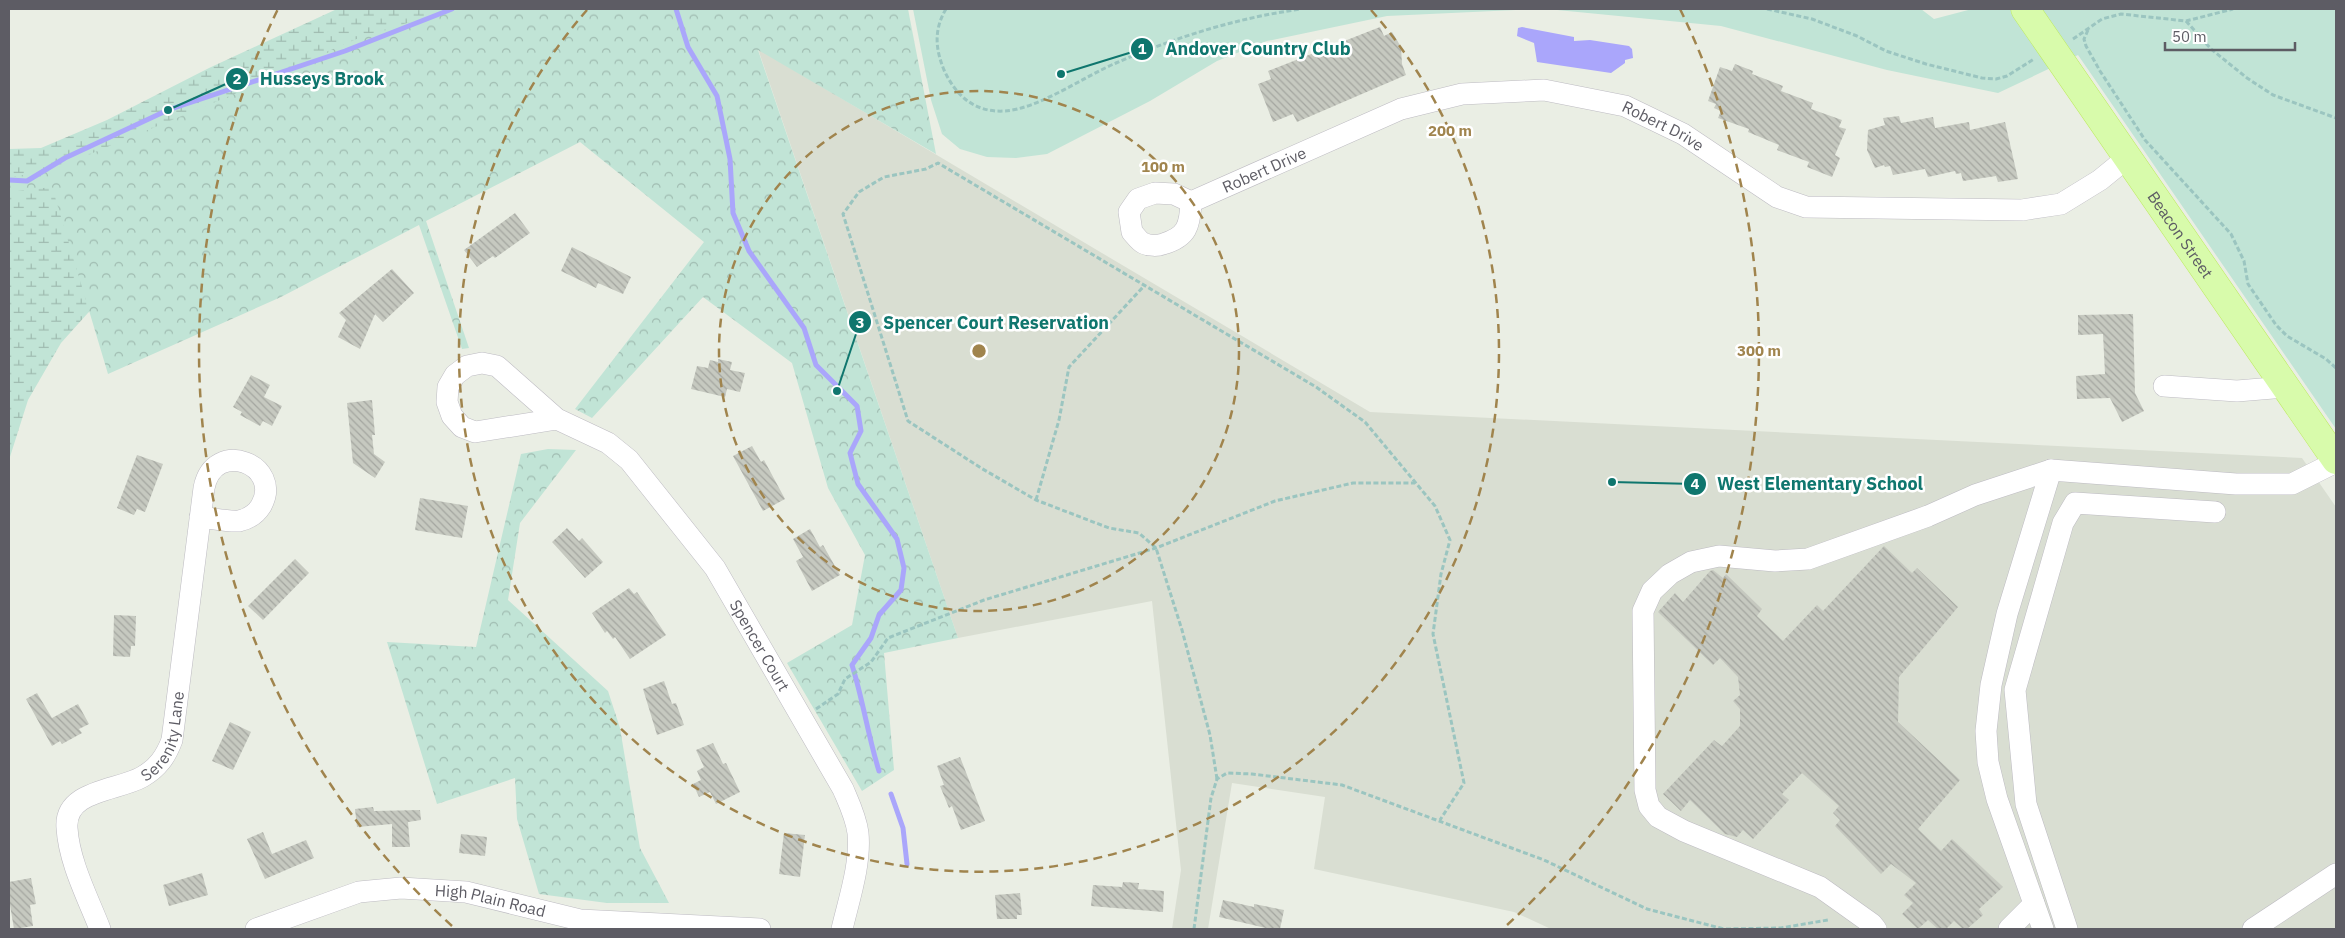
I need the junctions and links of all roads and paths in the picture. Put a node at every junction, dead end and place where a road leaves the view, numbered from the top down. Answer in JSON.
{"nodes":[{"id":1,"x":946,"y":9,"type":"edge"},
{"id":2,"x":1302,"y":9,"type":"edge"},
{"id":3,"x":1767,"y":9,"type":"edge"},
{"id":4,"x":2025,"y":9,"type":"edge"},
{"id":5,"x":2233,"y":9,"type":"edge"},
{"id":6,"x":2186,"y":21,"type":"junction"},
{"id":7,"x":2088,"y":29,"type":"dead end"},
{"id":8,"x":2067,"y":42,"type":"dead end"},
{"id":9,"x":2041,"y":54,"type":"dead end"},
{"id":10,"x":2336,"y":118,"type":"edge"},
{"id":11,"x":2127,"y":158,"type":"junction"},
{"id":12,"x":1191,"y":202,"type":"dead end"},
{"id":13,"x":1144,"y":286,"type":"junction"},
{"id":14,"x":2336,"y":368,"type":"edge"},
{"id":15,"x":2164,"y":386,"type":"dead end"},
{"id":16,"x":2285,"y":387,"type":"junction"},
{"id":17,"x":557,"y":419,"type":"junction"},
{"id":18,"x":2336,"y":461,"type":"edge"},
{"id":19,"x":2051,"y":470,"type":"junction"},
{"id":20,"x":1415,"y":483,"type":"junction"},
{"id":21,"x":1036,"y":500,"type":"junction"},
{"id":22,"x":2214,"y":512,"type":"dead end"},
{"id":23,"x":200,"y":517,"type":"dead end"},
{"id":24,"x":1156,"y":548,"type":"junction"},
{"id":25,"x":802,"y":717,"type":"junction"},
{"id":26,"x":1217,"y":779,"type":"junction"},
{"id":27,"x":1440,"y":820,"type":"junction"},
{"id":28,"x":2336,"y":874,"type":"edge"},
{"id":29,"x":2034,"y":904,"type":"junction"},
{"id":30,"x":1828,"y":920,"type":"dead end"},
{"id":31,"x":100,"y":929,"type":"edge"},
{"id":32,"x":256,"y":929,"type":"edge"},
{"id":33,"x":760,"y":929,"type":"edge"},
{"id":34,"x":842,"y":929,"type":"edge"},
{"id":35,"x":1194,"y":929,"type":"edge"},
{"id":36,"x":1725,"y":929,"type":"edge"},
{"id":37,"x":1876,"y":929,"type":"edge"},
{"id":38,"x":2009,"y":929,"type":"edge"},
{"id":39,"x":2043,"y":929,"type":"edge"},
{"id":40,"x":2067,"y":929,"type":"edge"},
{"id":41,"x":2253,"y":929,"type":"edge"}],
"edges":[{"from":1,"to":2,"type":"path"},
{"from":3,"to":9,"type":"path"},
{"from":4,"to":11,"type":"main road","name":"Beacon Street"},
{"from":5,"to":6,"type":"path"},
{"from":6,"to":8,"type":"path"},
{"from":6,"to":10,"type":"path"},
{"from":7,"to":14,"type":"path"},
{"from":11,"to":12,"type":"street","name":"Robert Drive"},
{"from":11,"to":16,"type":"main road","name":"Beacon Street"},
{"from":13,"to":20,"type":"path"},
{"from":13,"to":21,"type":"path"},
{"from":13,"to":21,"type":"path"},
{"from":15,"to":16,"type":"street"},
{"from":16,"to":18,"type":"main road","name":"Beacon Street"},
{"from":17,"to":17,"type":"street","name":"Spencer Court"},
{"from":17,"to":25,"type":"street","name":"Spencer Court"},
{"from":18,"to":19,"type":"street"},
{"from":19,"to":29,"type":"street"},
{"from":19,"to":37,"type":"street"},
{"from":20,"to":24,"type":"path"},
{"from":20,"to":27,"type":"path"},
{"from":21,"to":24,"type":"path"},
{"from":22,"to":40,"type":"street"},
{"from":23,"to":31,"type":"street","name":"Serenity Lane"},
{"from":24,"to":25,"type":"path"},
{"from":24,"to":26,"type":"path"},
{"from":25,"to":34,"type":"street","name":"Spencer Court"},
{"from":26,"to":27,"type":"path"},
{"from":26,"to":35,"type":"path"},
{"from":27,"to":36,"type":"path"},
{"from":28,"to":41,"type":"street"},
{"from":29,"to":38,"type":"street"},
{"from":29,"to":39,"type":"street"},
{"from":30,"to":36,"type":"path"},
{"from":32,"to":33,"type":"street","name":"High Plain Road"}]}
